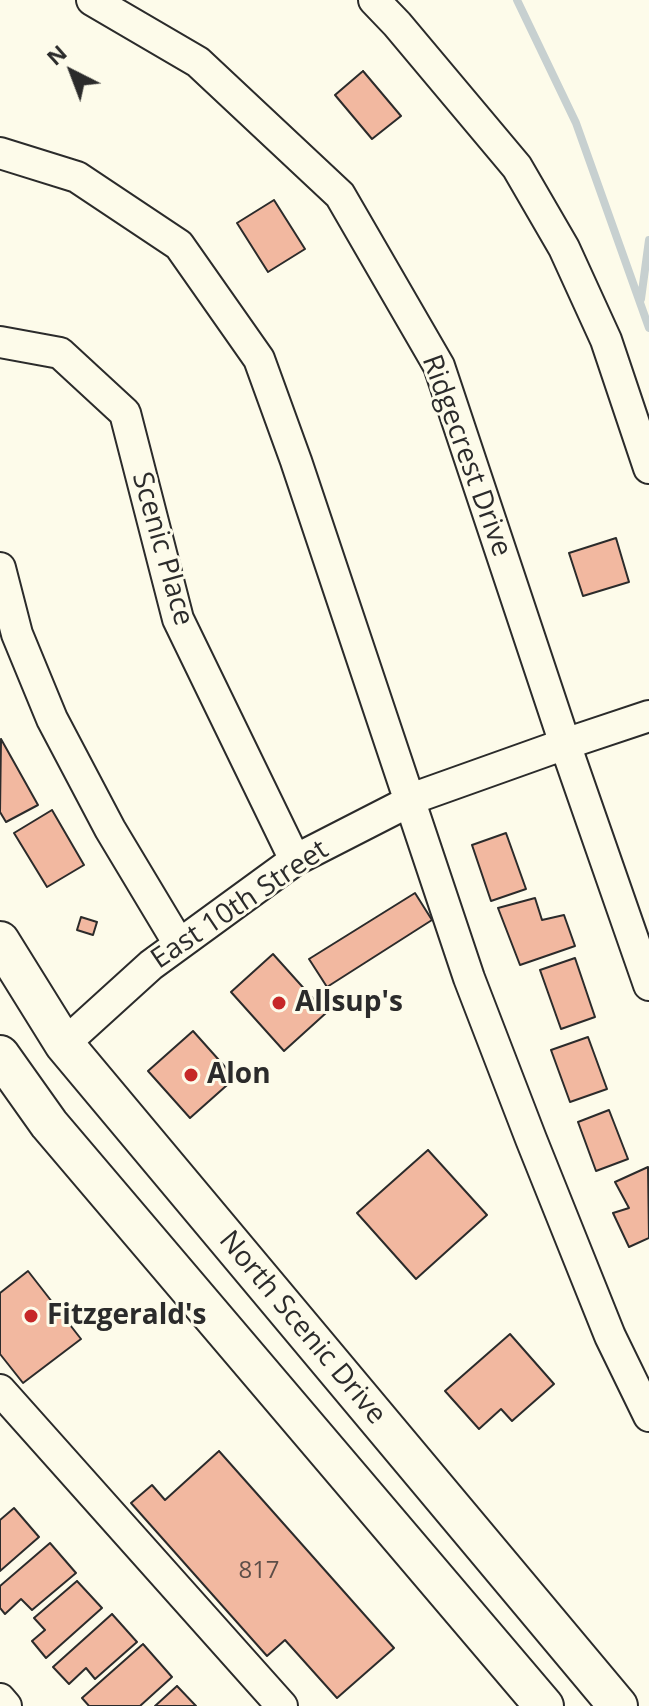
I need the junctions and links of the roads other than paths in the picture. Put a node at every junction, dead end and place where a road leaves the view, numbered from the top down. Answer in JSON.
{"nodes":[{"id":1,"x":92,"y":0,"type":"edge"},
{"id":2,"x":374,"y":0,"type":"edge"},
{"id":3,"x":0,"y":153,"type":"edge"},
{"id":4,"x":0,"y":342,"type":"edge"},
{"id":5,"x":649,"y":468,"type":"edge"},
{"id":6,"x":0,"y":568,"type":"edge"},
{"id":7,"x":649,"y":716,"type":"edge"},
{"id":8,"x":565,"y":744,"type":"junction"},
{"id":9,"x":410,"y":801,"type":"junction"},
{"id":10,"x":295,"y":860,"type":"junction"},
{"id":11,"x":0,"y":941,"type":"edge"},
{"id":12,"x":179,"y":944,"type":"junction"},
{"id":13,"x":649,"y":985,"type":"edge"},
{"id":14,"x":64,"y":1044,"type":"junction"},
{"id":15,"x":6,"y":1078,"type":"edge"},
{"id":16,"x":0,"y":1390,"type":"edge"},
{"id":17,"x":649,"y":1416,"type":"edge"},
{"id":18,"x":0,"y":1699,"type":"edge"},
{"id":19,"x":6,"y":1706,"type":"edge"},
{"id":20,"x":282,"y":1706,"type":"edge"},
{"id":21,"x":544,"y":1706,"type":"edge"},
{"id":22,"x":618,"y":1706,"type":"edge"}],
"edges":[{"from":1,"to":8,"type":"street","name":"Ridgecrest Drive"},
{"from":2,"to":5,"type":"street"},
{"from":3,"to":9,"type":"street"},
{"from":4,"to":10,"type":"street","name":"Scenic Place"},
{"from":6,"to":12,"type":"street"},
{"from":7,"to":8,"type":"street","name":"East 10th Street"},
{"from":8,"to":9,"type":"street","name":"East 10th Street"},
{"from":8,"to":13,"type":"street","name":"Ridgecrest Drive"},
{"from":9,"to":10,"type":"street","name":"East 10th Street"},
{"from":9,"to":17,"type":"street"},
{"from":10,"to":12,"type":"street","name":"East 10th Street"},
{"from":11,"to":14,"type":"main road","name":"North Scenic Drive"},
{"from":12,"to":14,"type":"street","name":"East 10th Street"},
{"from":14,"to":15,"type":"main road","name":"East 10th Street"},
{"from":14,"to":22,"type":"main road","name":"North Scenic Drive"},
{"from":15,"to":21,"type":"main road"},
{"from":16,"to":20,"type":"street"},
{"from":18,"to":19,"type":"street"}]}
